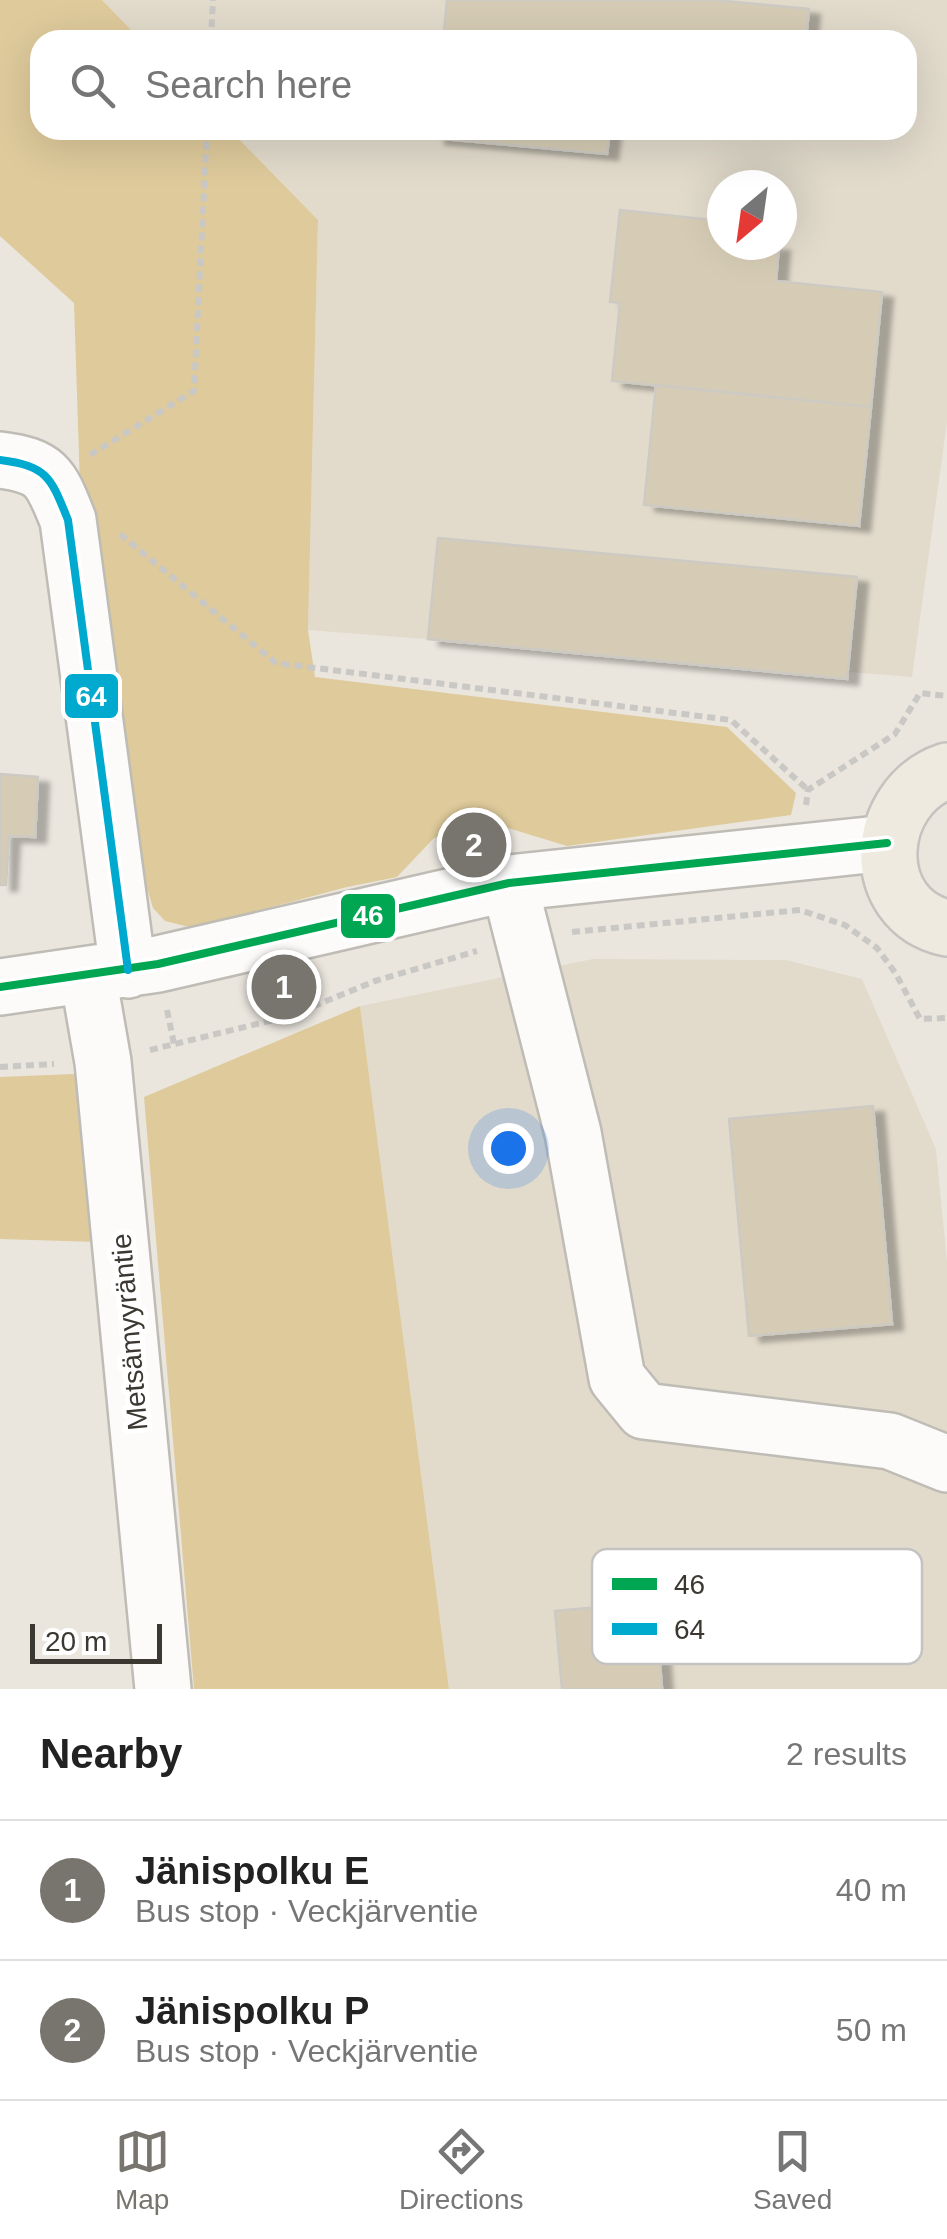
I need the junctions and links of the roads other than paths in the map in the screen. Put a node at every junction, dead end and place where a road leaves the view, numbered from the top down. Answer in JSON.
{"nodes":[{"id":1,"x":0,"y":460,"type":"edge"},
{"id":2,"x":947,"y":772,"type":"edge"},
{"id":3,"x":887,"y":844,"type":"junction"},
{"id":4,"x":509,"y":883,"type":"junction"},
{"id":5,"x":947,"y":928,"type":"edge"},
{"id":6,"x":108,"y":973,"type":"junction"},
{"id":7,"x":0,"y":987,"type":"edge"},
{"id":8,"x":947,"y":1464,"type":"edge"},
{"id":9,"x":163,"y":1689,"type":"edge"}],
"edges":[{"from":1,"to":6,"type":"street","name":"Metsämyyräntie"},
{"from":2,"to":3,"type":"main road"},
{"from":3,"to":4,"type":"street"},
{"from":3,"to":5,"type":"main road"},
{"from":4,"to":6,"type":"street"},
{"from":4,"to":8,"type":"street"},
{"from":6,"to":7,"type":"street"},
{"from":6,"to":9,"type":"street","name":"Metsämyyräntie"}]}
